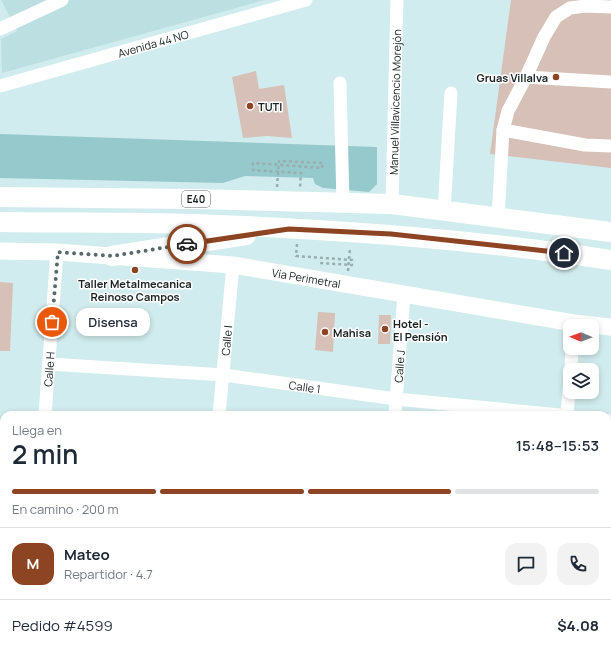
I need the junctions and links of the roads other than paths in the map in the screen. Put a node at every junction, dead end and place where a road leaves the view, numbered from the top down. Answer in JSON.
{"nodes":[{"id":1,"x":62,"y":0,"type":"edge"},
{"id":2,"x":306,"y":0,"type":"edge"},
{"id":3,"x":397,"y":0,"type":"edge"},
{"id":4,"x":611,"y":7,"type":"edge"},
{"id":5,"x":0,"y":29,"type":"edge"},
{"id":6,"x":526,"y":77,"type":"junction"},
{"id":7,"x":611,"y":82,"type":"edge"},
{"id":8,"x":340,"y":84,"type":"dead end"},
{"id":9,"x":0,"y":86,"type":"edge"},
{"id":10,"x":451,"y":93,"type":"dead end"},
{"id":11,"x":502,"y":130,"type":"junction"},
{"id":12,"x":611,"y":146,"type":"edge"},
{"id":13,"x":0,"y":197,"type":"edge"},
{"id":14,"x":344,"y":203,"type":"junction"},
{"id":15,"x":392,"y":204,"type":"junction"},
{"id":16,"x":444,"y":211,"type":"junction"},
{"id":17,"x":498,"y":218,"type":"junction"},
{"id":18,"x":0,"y":222,"type":"edge"},
{"id":19,"x":289,"y":229,"type":"junction"},
{"id":20,"x":611,"y":232,"type":"edge"},
{"id":21,"x":0,"y":251,"type":"edge"},
{"id":22,"x":58,"y":252,"type":"junction"},
{"id":23,"x":112,"y":256,"type":"junction"},
{"id":24,"x":611,"y":260,"type":"edge"},
{"id":25,"x":233,"y":265,"type":"junction"},
{"id":26,"x":404,"y":294,"type":"junction"},
{"id":27,"x":563,"y":322,"type":"edge"},
{"id":28,"x":599,"y":326,"type":"edge"},
{"id":29,"x":611,"y":327,"type":"edge"},
{"id":30,"x":49,"y":364,"type":"junction"},
{"id":31,"x":224,"y":375,"type":"junction"},
{"id":32,"x":396,"y":399,"type":"junction"},
{"id":33,"x":568,"y":399,"type":"edge"},
{"id":34,"x":45,"y":411,"type":"edge"},
{"id":35,"x":220,"y":411,"type":"edge"},
{"id":36,"x":395,"y":411,"type":"edge"},
{"id":37,"x":519,"y":411,"type":"edge"},
{"id":38,"x":567,"y":411,"type":"edge"}],
"edges":[{"from":1,"to":5,"type":"street"},
{"from":2,"to":9,"type":"street","name":"Avenida 44 NO"},
{"from":3,"to":15,"type":"street","name":"Manuel Villavicencio Morejón"},
{"from":4,"to":6,"type":"street"},
{"from":6,"to":7,"type":"street"},
{"from":6,"to":11,"type":"street"},
{"from":8,"to":14,"type":"street"},
{"from":10,"to":16,"type":"street"},
{"from":11,"to":12,"type":"street"},
{"from":11,"to":17,"type":"street"},
{"from":13,"to":14,"type":"highway","number":"E40"},
{"from":14,"to":15,"type":"highway","number":"E40"},
{"from":15,"to":16,"type":"highway","number":"E40"},
{"from":16,"to":17,"type":"highway","number":"E40"},
{"from":17,"to":20,"type":"highway","number":"E40"},
{"from":18,"to":19,"type":"highway"},
{"from":19,"to":23,"type":"highway"},
{"from":19,"to":24,"type":"highway"},
{"from":21,"to":22,"type":"main road","name":"Vía Perimetral"},
{"from":22,"to":23,"type":"main road","name":"Vía Perimetral"},
{"from":22,"to":30,"type":"street","name":"Calle H"},
{"from":23,"to":25,"type":"main road","name":"Vía Perimetral"},
{"from":25,"to":26,"type":"main road","name":"Vía Perimetral"},
{"from":25,"to":31,"type":"street","name":"Calle I"},
{"from":26,"to":27,"type":"main road","name":"Vía Perimetral"},
{"from":26,"to":32,"type":"street","name":"Calle J"},
{"from":28,"to":29,"type":"main road","name":"Vía Perimetral"},
{"from":30,"to":31,"type":"street","name":"Calle 1"},
{"from":30,"to":34,"type":"street","name":"Calle H"},
{"from":31,"to":32,"type":"street","name":"Calle 1"},
{"from":31,"to":35,"type":"street","name":"Calle I"},
{"from":32,"to":36,"type":"street","name":"Calle J"},
{"from":32,"to":37,"type":"street","name":"Calle 1"},
{"from":33,"to":38,"type":"street"}]}
